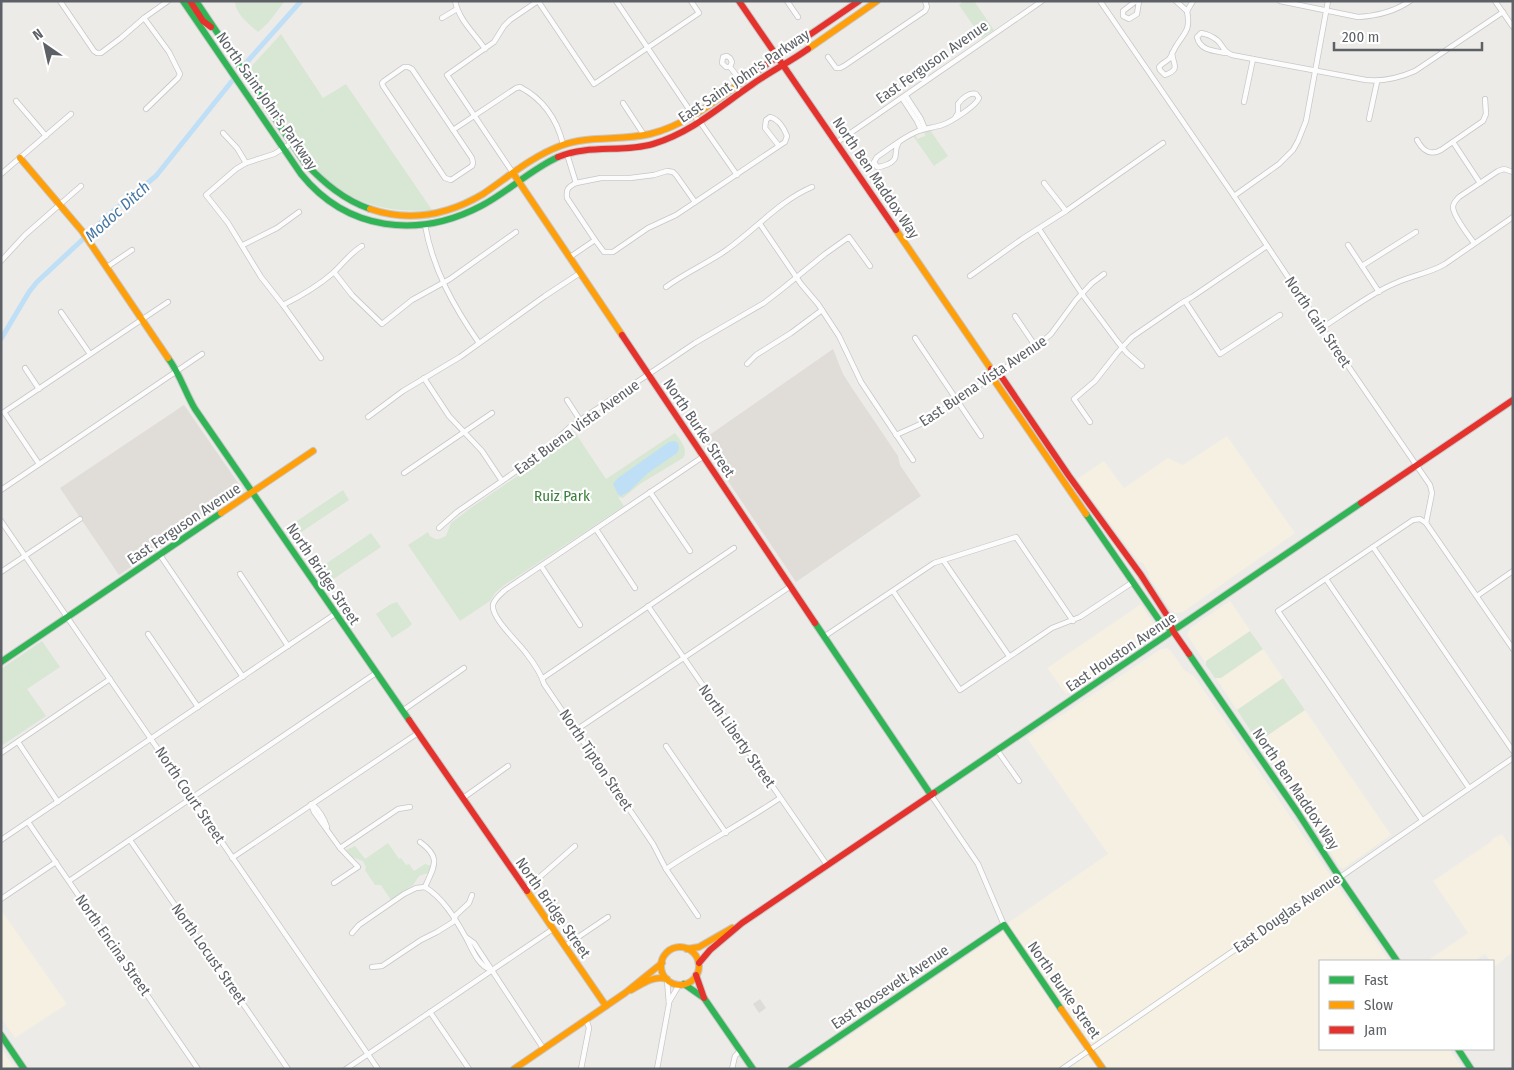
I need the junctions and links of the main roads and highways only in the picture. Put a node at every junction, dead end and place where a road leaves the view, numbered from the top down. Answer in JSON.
{"nodes":[{"id":1,"x":183,"y":1,"type":"edge"},
{"id":2,"x":190,"y":1,"type":"edge"},
{"id":3,"x":196,"y":1,"type":"edge"},
{"id":4,"x":739,"y":1,"type":"edge"},
{"id":5,"x":859,"y":1,"type":"edge"},
{"id":6,"x":877,"y":1,"type":"edge"},
{"id":7,"x":214,"y":29,"type":"junction"},
{"id":8,"x":777,"y":56,"type":"junction"},
{"id":9,"x":783,"y":64,"type":"junction"},
{"id":10,"x":20,"y":158,"type":"road end"},
{"id":11,"x":513,"y":173,"type":"junction"},
{"id":12,"x":518,"y":182,"type":"junction"},
{"id":13,"x":424,"y":215,"type":"joint"},
{"id":14,"x":425,"y":226,"type":"joint"},
{"id":15,"x":991,"y":369,"type":"junction"},
{"id":16,"x":1513,"y":400,"type":"edge"},
{"id":17,"x":313,"y":451,"type":"dead end"},
{"id":18,"x":252,"y":493,"type":"junction"},
{"id":19,"x":1173,"y":631,"type":"junction"},
{"id":20,"x":1,"y":662,"type":"edge"},
{"id":21,"x":931,"y":794,"type":"junction"},
{"id":22,"x":742,"y":923,"type":"junction"},
{"id":23,"x":1004,"y":925,"type":"joint"},
{"id":24,"x":687,"y":949,"type":"junction"},
{"id":25,"x":1396,"y":960,"type":"edge"},
{"id":26,"x":662,"y":963,"type":"junction"},
{"id":27,"x":699,"y":964,"type":"junction"},
{"id":28,"x":696,"y":975,"type":"junction"},
{"id":29,"x":667,"y":979,"type":"junction"},
{"id":30,"x":681,"y":984,"type":"junction"},
{"id":31,"x":625,"y":993,"type":"junction"},
{"id":32,"x":704,"y":998,"type":"junction"},
{"id":33,"x":606,"y":1006,"type":"junction"},
{"id":34,"x":1,"y":1035,"type":"edge"},
{"id":35,"x":1459,"y":1050,"type":"edge"},
{"id":36,"x":24,"y":1069,"type":"edge"},
{"id":37,"x":514,"y":1069,"type":"edge"},
{"id":38,"x":753,"y":1069,"type":"edge"},
{"id":39,"x":791,"y":1069,"type":"edge"},
{"id":40,"x":1103,"y":1069,"type":"edge"},
{"id":41,"x":1471,"y":1069,"type":"edge"}],
"edges":[{"from":1,"to":14,"type":"main road","name":"North Saint John's Parkway"},
{"from":2,"to":7,"type":"main road"},
{"from":3,"to":7,"type":"main road","name":"North Saint John's Parkway"},
{"from":4,"to":8,"type":"main road","name":"North Ben Maddox Way"},
{"from":5,"to":8,"type":"main road","name":"East Saint John's Parkway"},
{"from":6,"to":9,"type":"main road","name":"East Saint John's Parkway"},
{"from":7,"to":13,"type":"main road","name":"North Saint John's Parkway"},
{"from":8,"to":9,"type":"main road","name":"North Ben Maddox Way"},
{"from":8,"to":11,"type":"main road","name":"East Saint John's Parkway"},
{"from":9,"to":12,"type":"main road","name":"East Saint John's Parkway"},
{"from":9,"to":15,"type":"main road","name":"North Ben Maddox Way"},
{"from":10,"to":18,"type":"main road","name":"North Bridge Street"},
{"from":11,"to":12,"type":"main road","name":"North Burke Street"},
{"from":11,"to":13,"type":"main road","name":"East Saint John's Parkway"},
{"from":12,"to":14,"type":"main road","name":"East Saint John's Parkway"},
{"from":12,"to":21,"type":"main road","name":"North Burke Street"},
{"from":15,"to":19,"type":"main road","name":"North Ben Maddox Way"},
{"from":15,"to":19,"type":"main road","name":"North Ben Maddox Way"},
{"from":16,"to":19,"type":"main road","name":"East Houston Avenue"},
{"from":17,"to":18,"type":"main road","name":"East Ferguson Avenue"},
{"from":18,"to":20,"type":"main road","name":"East Ferguson Avenue"},
{"from":18,"to":33,"type":"main road","name":"North Bridge Street"},
{"from":19,"to":21,"type":"main road","name":"East Houston Avenue"},
{"from":19,"to":25,"type":"main road","name":"North Ben Maddox Way"},
{"from":21,"to":22,"type":"main road","name":"East Houston Avenue"},
{"from":22,"to":24,"type":"main road","name":"East Houston Avenue"},
{"from":22,"to":27,"type":"main road","name":"East Houston Avenue"},
{"from":23,"to":39,"type":"main road","name":"East Roosevelt Avenue"},
{"from":23,"to":40,"type":"main road","name":"North Burke Street"},
{"from":24,"to":26,"type":"main road"},
{"from":24,"to":27,"type":"main road"},
{"from":26,"to":29,"type":"main road"},
{"from":26,"to":31,"type":"main road"},
{"from":27,"to":28,"type":"main road"},
{"from":28,"to":30,"type":"main road"},
{"from":28,"to":32,"type":"main road"},
{"from":29,"to":30,"type":"main road"},
{"from":29,"to":31,"type":"main road"},
{"from":30,"to":32,"type":"main road"},
{"from":31,"to":33,"type":"main road"},
{"from":32,"to":38,"type":"main road"},
{"from":33,"to":37,"type":"main road"},
{"from":34,"to":36,"type":"main road"},
{"from":35,"to":41,"type":"main road"}]}
